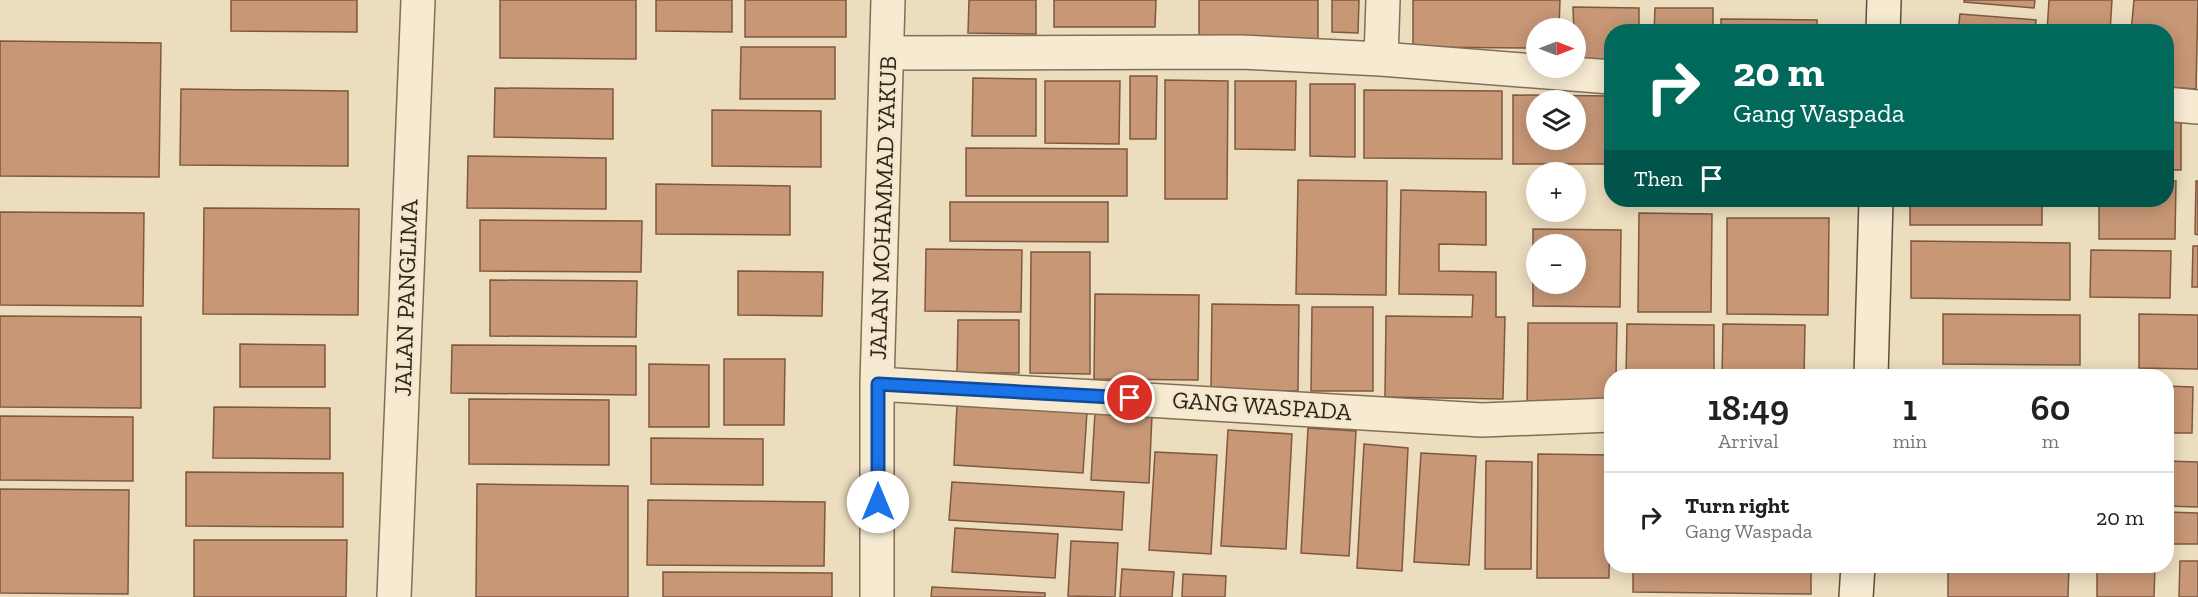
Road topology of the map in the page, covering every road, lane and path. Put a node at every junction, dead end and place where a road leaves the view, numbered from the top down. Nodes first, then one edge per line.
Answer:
1 (418, 0) edge
2 (888, 0) edge
3 (1383, 0) edge
4 (1884, 0) edge
5 (1883, 24) edge
6 (887, 53) junction
7 (1381, 59) junction
8 (1604, 76) edge
9 (2174, 105) edge
10 (2198, 107) edge
11 (1876, 207) edge
12 (1871, 369) edge
13 (878, 384) junction
14 (1604, 415) edge
15 (1858, 573) edge
16 (394, 597) edge
17 (878, 597) edge
18 (1856, 597) edge

1 - 16 street, JALAN PANGLIMA
2 - 6 street, JALAN MOHAMMAD YAKUB
3 - 7 street
4 - 5 street
6 - 7 street
6 - 13 street, JALAN MOHAMMAD YAKUB
7 - 8 street
9 - 10 street
11 - 12 street
13 - 14 street, GANG WASPADA
13 - 17 street, JALAN MOHAMMAD YAKUB
15 - 18 street

